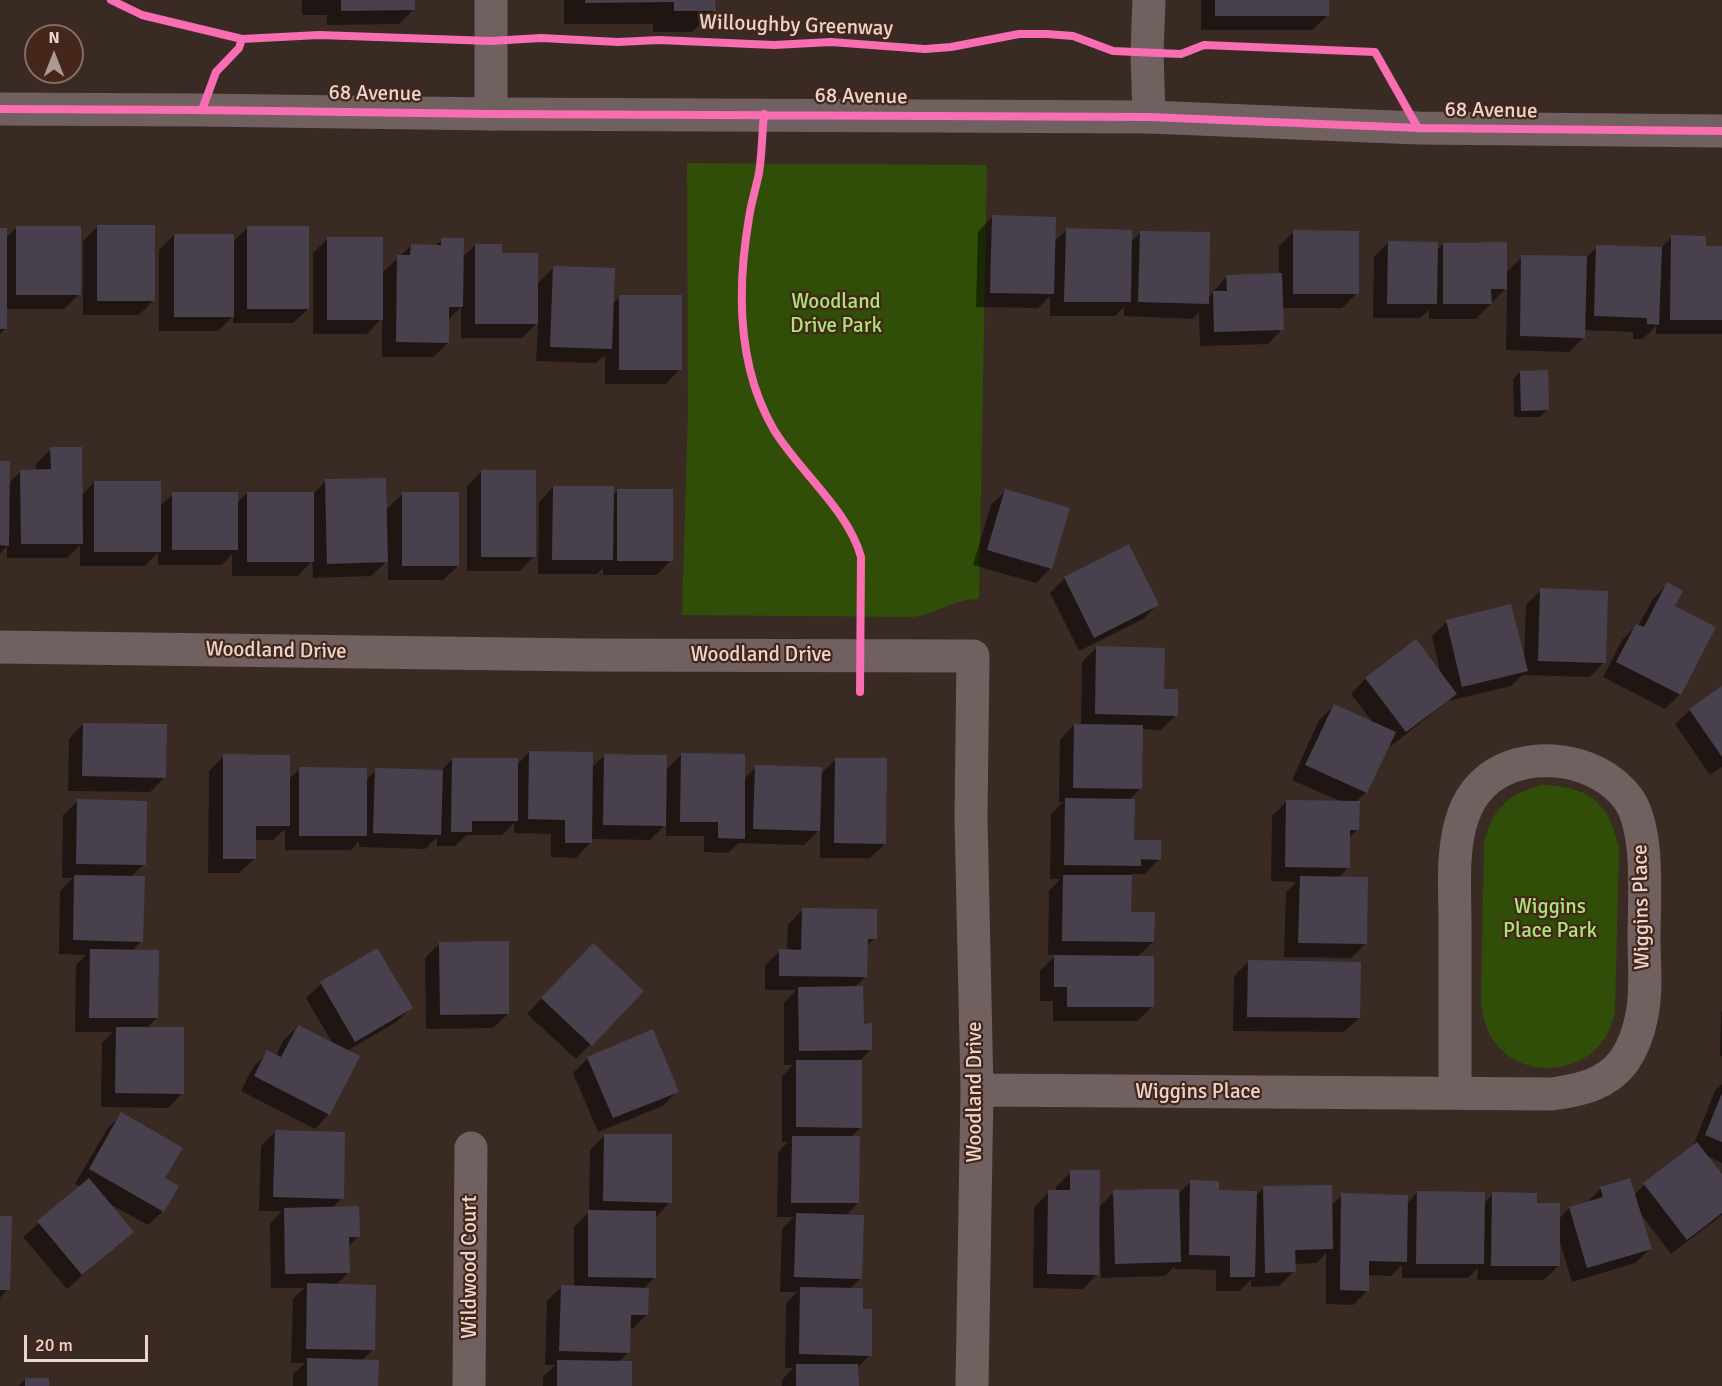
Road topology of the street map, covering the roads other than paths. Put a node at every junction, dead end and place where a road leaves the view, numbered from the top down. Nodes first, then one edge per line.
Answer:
1 (491, 0) edge
2 (1149, 0) edge
3 (0, 109) edge
4 (491, 114) junction
5 (1149, 117) junction
6 (1722, 131) edge
7 (0, 647) edge
8 (977, 1090) junction
9 (1455, 1093) junction
10 (471, 1148) dead end
11 (469, 1386) edge
12 (972, 1386) edge

1 - 4 street
2 - 5 street
3 - 4 street, 68 Avenue
4 - 5 street, 68 Avenue
5 - 6 street, 68 Avenue
7 - 8 street, Woodland Drive
8 - 9 street, Wiggins Place
8 - 12 street, Woodland Drive
9 - 9 street, Wiggins Place
10 - 11 street, Wildwood Court

